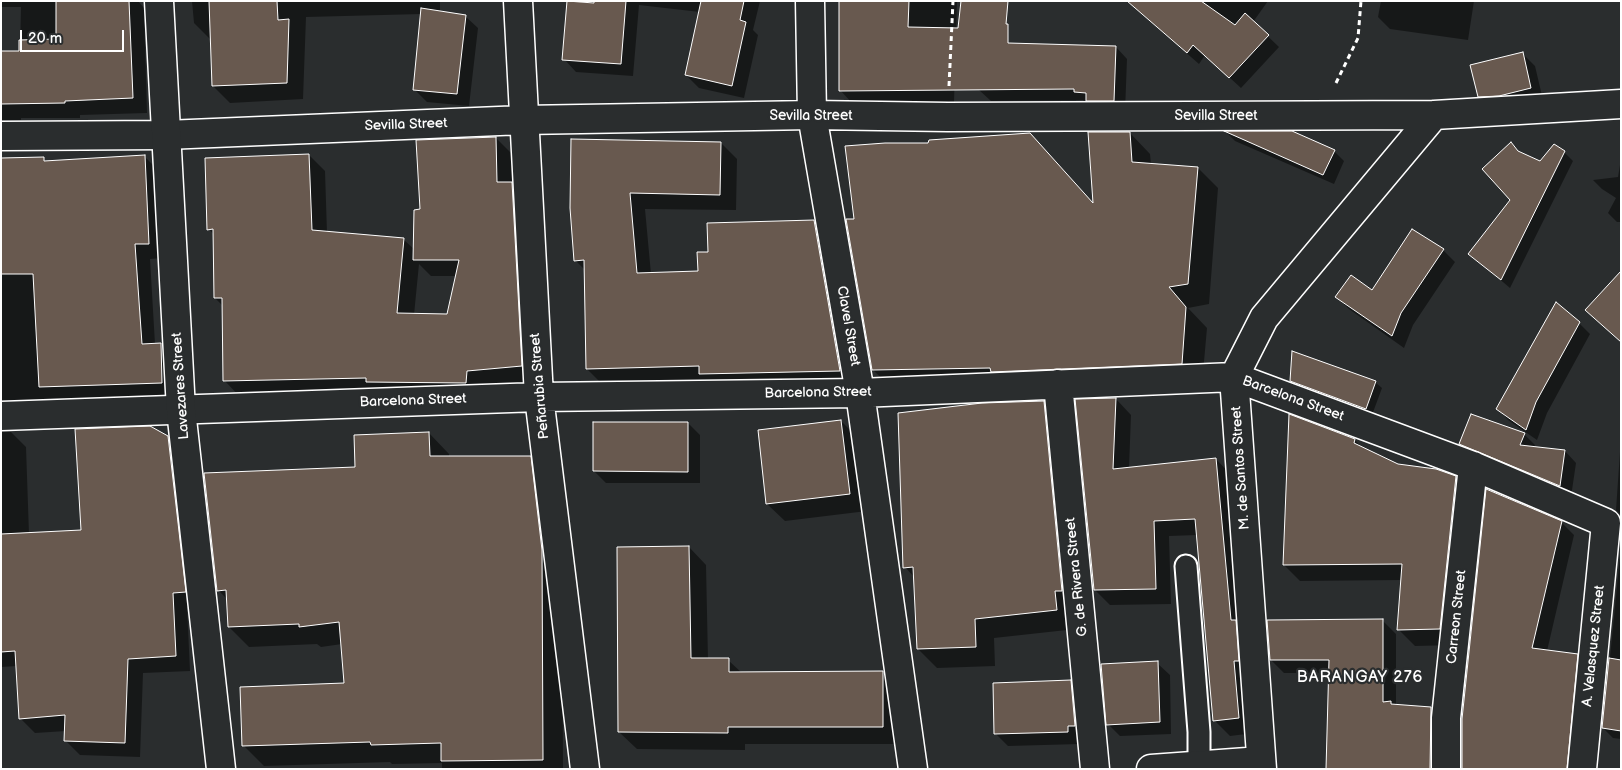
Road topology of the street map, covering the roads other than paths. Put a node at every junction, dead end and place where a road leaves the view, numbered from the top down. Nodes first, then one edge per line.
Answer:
1 (159, 1) edge
2 (518, 1) edge
3 (810, 1) edge
4 (1621, 104) edge
5 (812, 115) junction
6 (1434, 115) junction
7 (523, 120) junction
8 (166, 135) junction
9 (1, 136) edge
10 (1234, 377) junction
11 (1058, 384) junction
12 (860, 393) junction
13 (539, 397) junction
14 (181, 410) junction
15 (1, 416) edge
16 (1473, 466) junction
17 (1606, 523) joint
18 (1186, 566) dead end
19 (1199, 765) junction
20 (1262, 765) edge
21 (221, 769) edge
22 (584, 769) edge
23 (913, 769) edge
24 (1096, 769) edge
25 (1151, 769) edge
26 (1446, 769) edge
27 (1582, 769) edge

1 - 8 street, Lavezares Street
2 - 7 street, Peñarubia Street
3 - 5 street, Clavel Street
4 - 6 street, Sevilla Street
5 - 6 street, Sevilla Street
5 - 7 street, Sevilla Street
5 - 12 street, Clavel Street
6 - 10 street
7 - 8 street, Sevilla Street
7 - 13 street, Peñarubia Street
8 - 9 street, Sevilla Street
8 - 14 street, Lavezares Street
10 - 11 street, Barcelona Street
10 - 16 street, Barcelona Street
10 - 20 street, M. de Santos Street
11 - 12 street, Barcelona Street
11 - 24 street, G. de Rivera Street
12 - 13 street, Barcelona Street
12 - 23 street, Clavel Street
13 - 14 street, Barcelona Street
13 - 22 street, Peñarubia Street
14 - 15 street, Barcelona Street
14 - 21 street, Lavezares Street
16 - 17 street, Barcelona Street
16 - 26 street, Carreon Street
17 - 27 street, A. Velasquez Street
18 - 19 lane
19 - 20 street
19 - 25 street

